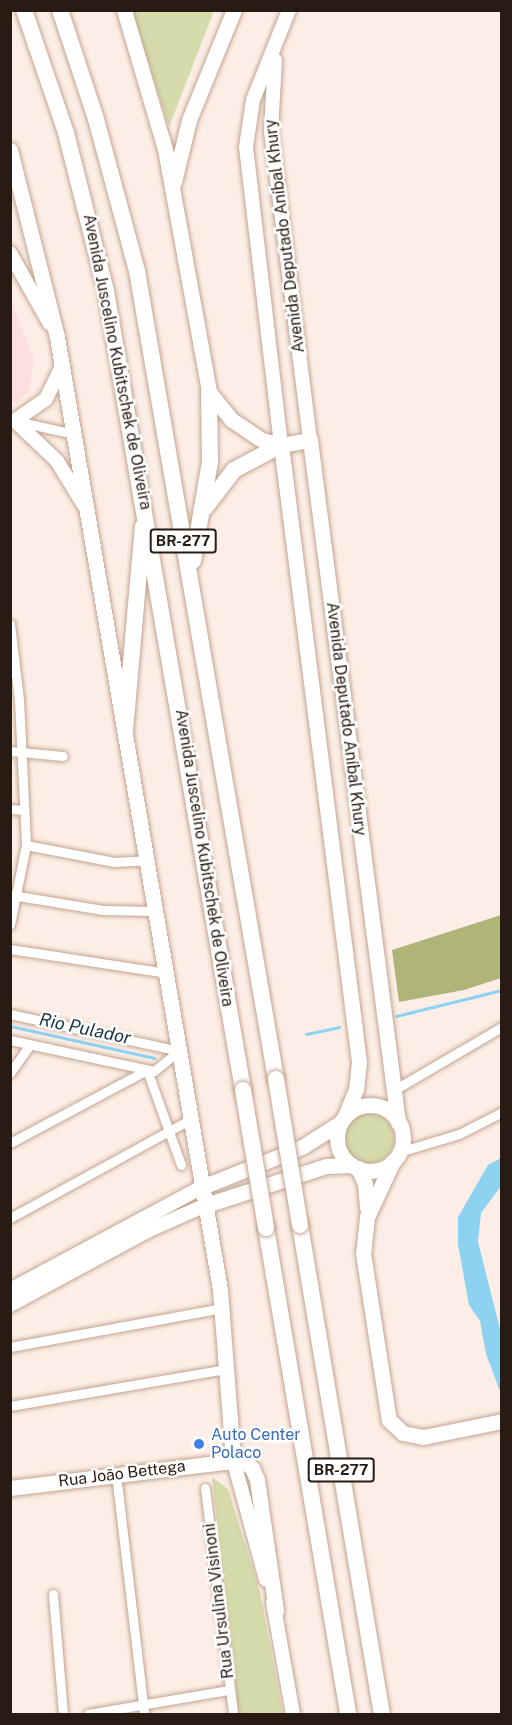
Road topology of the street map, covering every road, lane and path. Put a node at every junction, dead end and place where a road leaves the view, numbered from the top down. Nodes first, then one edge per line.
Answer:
1 (24, 10) edge
2 (60, 10) edge
3 (124, 10) edge
4 (234, 10) edge
5 (289, 10) edge
6 (278, 40) junction
7 (10, 150) edge
8 (172, 191) junction
9 (10, 253) edge
10 (57, 337) junction
11 (62, 366) junction
12 (209, 392) junction
13 (13, 420) edge
14 (74, 434) junction
15 (310, 440) junction
16 (280, 445) junction
17 (145, 502) junction
18 (87, 511) junction
19 (195, 534) junction
20 (191, 586) junction
21 (10, 624) edge
22 (125, 731) junction
23 (10, 751) edge
24 (22, 752) junction
25 (63, 756) dead end
26 (10, 809) edge
27 (24, 810) junction
28 (26, 845) junction
29 (147, 860) junction
30 (13, 895) edge
31 (155, 911) junction
32 (10, 924) edge
33 (10, 949) edge
34 (166, 973) junction
35 (10, 1014) edge
36 (501, 1027) edge
37 (10, 1040) edge
38 (30, 1044) junction
39 (179, 1051) junction
40 (147, 1070) junction
41 (10, 1073) edge
42 (394, 1090) junction
43 (501, 1112) edge
44 (191, 1119) junction
45 (342, 1119) junction
46 (398, 1122) junction
47 (169, 1131) junction
48 (10, 1143) edge
49 (396, 1156) junction
50 (181, 1165) dead end
51 (355, 1167) junction
52 (202, 1187) junction
53 (206, 1206) junction
54 (367, 1217) junction
55 (10, 1218) edge
56 (10, 1290) edge
57 (10, 1305) edge
58 (222, 1308) junction
59 (10, 1347) edge
60 (227, 1369) junction
61 (10, 1406) edge
62 (501, 1421) edge
63 (233, 1460) junction
64 (116, 1474) junction
65 (10, 1488) edge
66 (205, 1488) dead end
67 (53, 1594) dead end
68 (276, 1611) joint
69 (229, 1690) junction
70 (143, 1710) edge
71 (63, 1714) edge
72 (88, 1714) edge
73 (233, 1714) edge
74 (293, 1714) edge
75 (348, 1714) edge
76 (382, 1714) edge

1 - 17 highway, Avenida Juscelino Kubitschek de Oliveira / BR-277
2 - 20 highway, Avenida Juscelino Kubitschek de Oliveira / BR-277
3 - 8 main road
4 - 8 main road
5 - 6 main road
6 - 15 main road, Avenida Deputado Aníbal Khury
6 - 16 main road, Avenida Deputado Aníbal Khury
7 - 10 main road
8 - 12 main road
9 - 10 main road
10 - 11 main road
11 - 13 main road
11 - 14 main road
12 - 16 main road
12 - 19 highway
13 - 14 street
13 - 18 main road
14 - 18 main road
15 - 16 main road
15 - 42 main road, Avenida Deputado Aníbal Khury
16 - 19 highway
16 - 45 main road, Avenida Deputado Aníbal Khury
17 - 22 highway
17 - 75 highway, Avenida Juscelino Kubitschek de Oliveira / BR-277, bridge
18 - 22 main road
19 - 20 highway
20 - 76 highway, Avenida Juscelino Kubitschek de Oliveira / BR-277, bridge
21 - 24 street
22 - 29 main road
23 - 24 street
24 - 25 street
24 - 27 street
26 - 27 street
27 - 28 street
28 - 29 street
28 - 30 street
29 - 31 main road
30 - 31 street
30 - 32 street
31 - 34 main road
33 - 34 street
34 - 39 main road
35 - 39 street
36 - 42 street
37 - 38 street
38 - 40 street
38 - 41 street
39 - 40 street
39 - 44 main road
40 - 47 street
40 - 48 street
42 - 46 main road, Avenida Deputado Aníbal Khury
43 - 49 street
44 - 47 street
44 - 52 main road
45 - 46 main road
45 - 51 main road
45 - 52 main road
46 - 49 main road
47 - 50 street
47 - 55 street
49 - 51 main road
49 - 54 main road
51 - 53 main road
51 - 54 main road
52 - 53 main road
52 - 56 main road
53 - 57 main road
53 - 58 main road
54 - 62 main road
58 - 59 street
58 - 60 main road
60 - 61 street
60 - 63 main road
63 - 64 main road, Rua João Bettega
63 - 68 main road
64 - 65 main road, Rua João Bettega
64 - 70 street
66 - 69 street, Rua Ursulina Visinoni
67 - 71 street
68 - 74 main road
69 - 70 street
69 - 73 street, Rua Ursulina Visinoni
70 - 72 street

